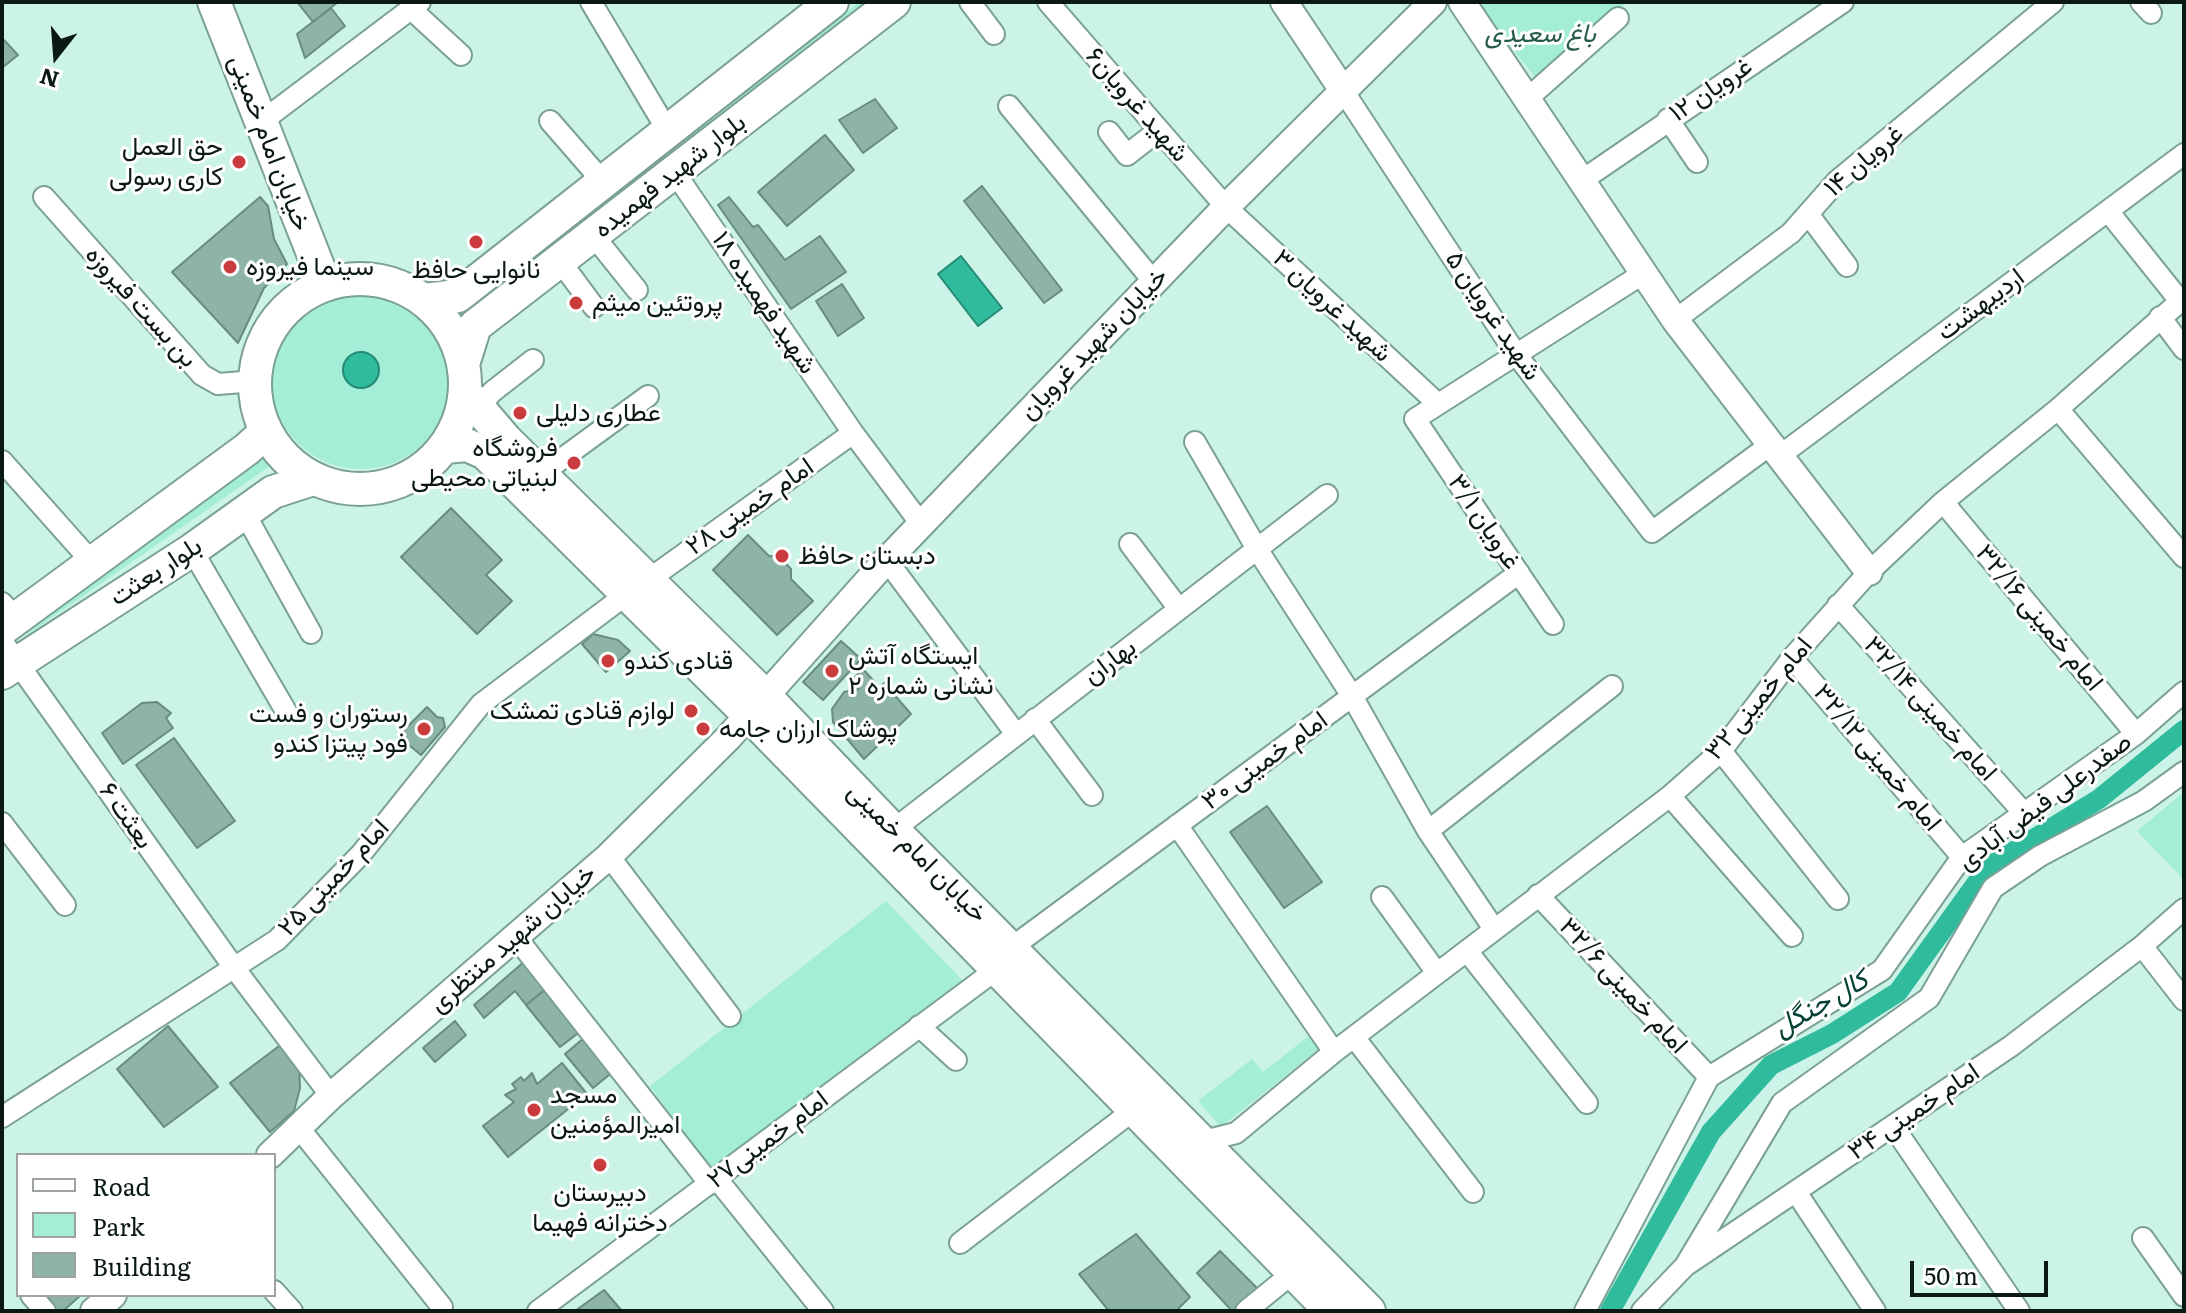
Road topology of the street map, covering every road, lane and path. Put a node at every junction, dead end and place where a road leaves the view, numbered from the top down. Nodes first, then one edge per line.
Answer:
1 (214, 2) edge
2 (591, 2) edge
3 (832, 2) edge
4 (894, 2) edge
5 (970, 2) edge
6 (1048, 2) edge
7 (1433, 2) edge
8 (1462, 2) edge
9 (1843, 2) edge
10 (2053, 2) edge
11 (1286, 5) edge
12 (416, 6) edge
13 (1618, 18) dead end
14 (994, 34) dead end
15 (461, 55) dead end
16 (1344, 92) junction
17 (1527, 99) junction
18 (1009, 106) dead end
19 (1668, 119) junction
20 (550, 121) dead end
21 (261, 122) junction
22 (1159, 130) junction
23 (1109, 132) dead end
24 (669, 133) junction
25 (2184, 154) edge
26 (1697, 162) dead end
27 (675, 173) junction
28 (1581, 181) junction
29 (604, 183) junction
30 (44, 197) dead end
31 (1226, 207) junction
32 (2108, 211) junction
33 (1808, 214) junction
34 (593, 235) junction
35 (560, 261) junction
36 (1847, 266) dead end
37 (1644, 273) junction
38 (1154, 282) junction
39 (325, 284) junction
40 (637, 290) dead end
41 (2182, 299) edge
42 (424, 300) junction
43 (594, 307) dead end
44 (2160, 317) junction
45 (1675, 320) junction
46 (2184, 349) edge
47 (1516, 354) junction
48 (533, 360) dead end
49 (464, 361) junction
50 (255, 381) junction
51 (648, 396) dead end
52 (473, 400) junction
53 (1438, 404) junction
54 (2058, 409) junction
55 (266, 432) junction
56 (853, 433) junction
57 (1195, 442) dead end
58 (446, 447) junction
59 (1774, 451) junction
60 (2, 461) edge
61 (541, 474) junction
62 (313, 479) junction
63 (1327, 495) dead end
64 (1943, 502) junction
65 (244, 512) junction
66 (921, 524) junction
67 (1652, 532) joint
68 (1130, 544) dead end
69 (1257, 549) junction
70 (192, 550) junction
71 (2184, 557) edge
72 (91, 561) junction
73 (1869, 572) junction
74 (1519, 573) junction
75 (897, 574) dead end
76 (637, 587) junction
77 (1838, 605) junction
78 (1179, 609) junction
79 (1553, 624) dead end
80 (311, 633) dead end
81 (7, 638) edge
82 (1792, 658) junction
83 (1612, 686) dead end
84 (2184, 692) edge
85 (1352, 696) junction
86 (757, 705) junction
87 (287, 713) dead end
88 (1035, 719) junction
89 (1016, 734) junction
90 (2136, 734) junction
91 (1721, 751) junction
92 (2184, 772) edge
93 (1092, 795) dead end
94 (1670, 796) junction
95 (2023, 812) junction
96 (2, 823) edge
97 (1177, 825) junction
98 (893, 830) junction
99 (1428, 831) junction
100 (609, 856) junction
101 (1962, 857) junction
102 (1538, 895) junction
103 (1382, 897) dead end
104 (1838, 899) dead end
105 (65, 905) dead end
106 (2184, 909) edge
107 (1494, 929) junction
108 (515, 936) junction
109 (1792, 936) dead end
110 (2142, 946) junction
111 (1467, 951) junction
112 (1004, 958) junction
113 (235, 969) junction
114 (1437, 973) junction
115 (2184, 1000) edge
116 (730, 1016) dead end
117 (919, 1026) junction
118 (1354, 1037) junction
119 (1334, 1052) junction
120 (956, 1060) dead end
121 (1709, 1077) junction
122 (331, 1096) junction
123 (1587, 1103) dead end
124 (1135, 1109) junction
125 (2, 1117) edge
126 (1893, 1126) junction
127 (299, 1128) junction
128 (1236, 1133) junction
129 (1200, 1142) junction
130 (272, 1153) edge
131 (1225, 1167) junction
132 (714, 1182) junction
133 (1473, 1192) dead end
134 (1796, 1192) junction
135 (2143, 1238) dead end
136 (960, 1243) dead end
137 (1685, 1266) junction
138 (1294, 1272) junction
139 (276, 1293) edge
140 (2184, 1296) edge
141 (111, 1297) edge
142 (442, 1307) dead end
143 (1651, 1307) edge
144 (94, 1311) edge
145 (292, 1311) edge
146 (538, 1311) edge
147 (823, 1311) edge
148 (1246, 1311) edge
149 (1331, 1311) edge
150 (1369, 1311) edge
151 (1585, 1311) edge
152 (1875, 1311) edge
153 (2019, 1311) edge

1 - 21 main road, خیابان امام خمینی
2 - 24 street
3 - 24 main road, بلوار شهید فهمیده
4 - 27 main road, بلوار شهید فهمیده
5 - 14 street
6 - 22 street, شهید غرویان۶
7 - 16 street, خیابان شهید غرویان
8 - 17 street
9 - 19 street, غرویان ۱۲
10 - 33 street, غرویان ۱۴
11 - 16 street
12 - 15 street
12 - 21 street
13 - 17 street
16 - 31 street, خیابان شهید غرویان
16 - 47 street, شهید غرویان ۵
17 - 28 street
18 - 38 street
19 - 26 street
19 - 28 street, غرویان ۱۲
20 - 29 street
21 - 39 main road, خیابان امام خمینی
22 - 23 street
22 - 31 street, شهید غرویان۶
24 - 29 main road, بلوار شهید فهمیده
25 - 32 street, اردیبهشت
27 - 34 main road, بلوار شهید فهمیده
27 - 56 street, شهید فهمیده ۱۸
28 - 37 street
29 - 42 main road, بلوار شهید فهمیده
30 - 50 street, بن بست فیروزه
31 - 38 street, خیابان شهید غرویان
31 - 53 street, شهید غرویان ۳
32 - 41 street
32 - 59 street, اردیبهشت
33 - 36 street
33 - 45 street, غرویان ۱۴
34 - 35 main road, بلوار شهید فهمیده
34 - 40 street
35 - 43 street
35 - 49 main road, بلوار شهید فهمیده
37 - 45 street
37 - 47 street
38 - 66 street, خیابان شهید غرویان
39 - 42 main road
39 - 50 main road
41 - 44 street, امام خمینی ۳۲
42 - 49 main road
44 - 46 street
44 - 54 street, امام خمینی ۳۲
45 - 59 street
47 - 53 street
47 - 67 street, شهید غرویان ۵
48 - 52 street
49 - 52 main road
50 - 55 main road
51 - 61 street
52 - 58 main road
52 - 61 main road, خیابان امام خمینی
53 - 74 street, غرویان ۳/۱
54 - 64 street, امام خمینی ۳۲
54 - 71 street
55 - 62 main road
55 - 72 main road, بلوار بعثت
56 - 66 street, شهید فهمیده ۱۸
56 - 76 street, امام خمینی ۲۸
57 - 69 street
58 - 62 main road
58 - 76 main road, خیابان امام خمینی
59 - 67 street, اردیبهشت
59 - 73 street
60 - 72 street
61 - 76 main road, خیابان امام خمینی
62 - 65 main road, بلوار بعثت
63 - 69 street, بهاران
64 - 73 street, امام خمینی ۳۲
64 - 90 street, امام خمینی ۳۲/۱۶
65 - 70 main road, بلوار بعثت
65 - 80 street
66 - 86 street, خیابان شهید غرویان
68 - 78 street
69 - 78 street, بهاران
69 - 85 street
70 - 81 main road, بلوار بعثت
70 - 87 street
72 - 81 main road, بلوار بعثت
73 - 77 street, امام خمینی ۳۲
74 - 79 street, غرویان ۳/۱
74 - 85 street, امام خمینی ۳۰
75 - 89 street
76 - 86 main road, خیابان امام خمینی
76 - 113 street, امام خمینی ۲۵
77 - 82 street, امام خمینی ۳۲
77 - 95 street, امام خمینی ۳۲/۱۴
78 - 88 street, بهاران
81 - 113 street, بعثت ۶
82 - 91 street, امام خمینی ۳۲
82 - 101 street, امام خمینی ۳۲/۱۲
83 - 99 street
84 - 90 street, صفدرعلی فیض آبادی
85 - 97 street, امام خمینی ۳۰
85 - 99 street
86 - 98 main road, خیابان امام خمینی
86 - 100 street, خیابان شهید منتظری
86 - 112 main road, خیابان امام خمینی
88 - 89 street, بهاران
88 - 93 street
89 - 98 street, بهاران
90 - 95 street, صفدرعلی فیض آبادی
91 - 94 street, امام خمینی ۳۲
91 - 104 street
92 - 137 street
94 - 102 street, امام خمینی ۳۲
94 - 109 street
95 - 101 street, صفدرعلی فیض آبادی
96 - 105 street
97 - 112 street, امام خمینی ۳۰
97 - 119 street
98 - 112 main road, خیابان امام خمینی
99 - 107 street
100 - 108 street, خیابان شهید منتظری
100 - 116 street
101 - 121 street, صفدرعلی فیض آبادی
102 - 107 street, امام خمینی ۳۲
102 - 121 street, امام خمینی ۳۲/۶
103 - 114 street
106 - 110 street, امام خمینی ۳۴
107 - 111 street, امام خمینی ۳۲
108 - 122 street, خیابان شهید منتظری
108 - 132 street
110 - 115 street
110 - 126 street, امام خمینی ۳۴
111 - 114 street, امام خمینی ۳۲
111 - 123 street
112 - 117 street, امام خمینی۲۷
112 - 124 main road, خیابان امام خمینی
112 - 129 main road, خیابان امام خمینی
113 - 122 street, بعثت ۶
113 - 125 street, امام خمینی ۲۵
114 - 118 street, امام خمینی ۳۲
117 - 120 street
117 - 132 street, امام خمینی۲۷
118 - 119 street, امام خمینی ۳۲
118 - 133 street
119 - 128 street, امام خمینی ۳۲
121 - 151 street
122 - 127 street, خیابان شهید منتظری
124 - 136 street
124 - 138 main road, خیابان امام خمینی
126 - 134 street, امام خمینی ۳۴
126 - 153 street
127 - 130 street, خیابان شهید منتظری
127 - 142 street
128 - 129 street
128 - 131 street
129 - 131 main road, خیابان امام خمینی
131 - 150 main road, خیابان امام خمینی
132 - 146 street, امام خمینی۲۷
132 - 147 street
134 - 137 street, امام خمینی ۳۴
134 - 152 street
135 - 140 street
137 - 143 street, امام خمینی ۳۴
138 - 148 street
138 - 149 main road, خیابان امام خمینی
139 - 145 street
141 - 144 street

